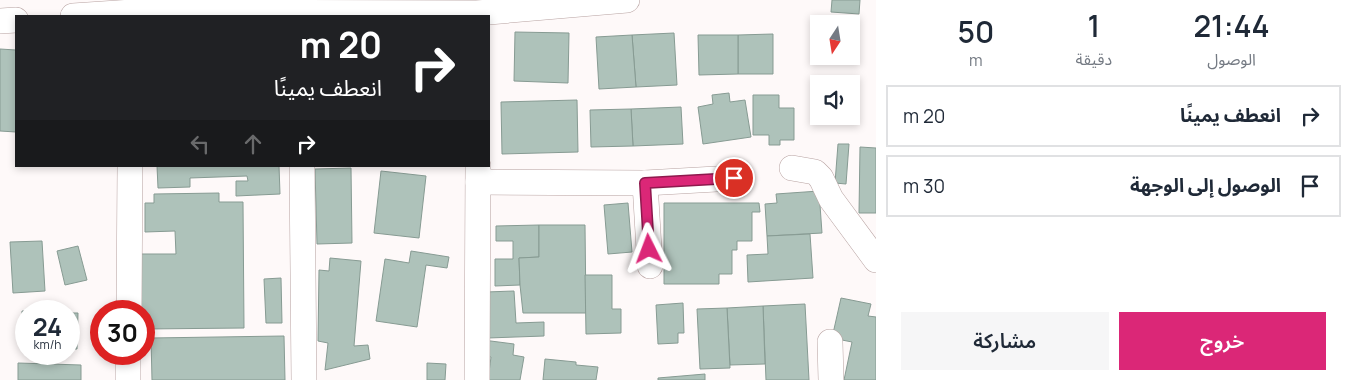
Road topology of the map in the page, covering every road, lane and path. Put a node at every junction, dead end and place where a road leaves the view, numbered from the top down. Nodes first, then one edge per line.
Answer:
1 (627, 0) edge
2 (477, 10) edge
3 (132, 14) edge
4 (102, 15) edge
5 (300, 15) edge
6 (15, 20) edge
7 (0, 21) edge
8 (130, 167) edge
9 (302, 167) edge
10 (792, 168) dead end
11 (478, 174) edge
12 (734, 178) dead end
13 (645, 183) junction
14 (876, 260) edge
15 (650, 266) dead end
16 (129, 300) edge
17 (830, 342) dead end
18 (128, 365) edge
19 (128, 380) edge
20 (304, 380) edge
21 (477, 380) edge
22 (831, 380) edge

1 - 2 street
2 - 5 street
3 - 4 street
3 - 5 street
6 - 7 street
8 - 16 street
9 - 20 street
10 - 14 street
11 - 13 street
11 - 21 street
12 - 13 street
13 - 15 street
17 - 22 street
18 - 19 street

